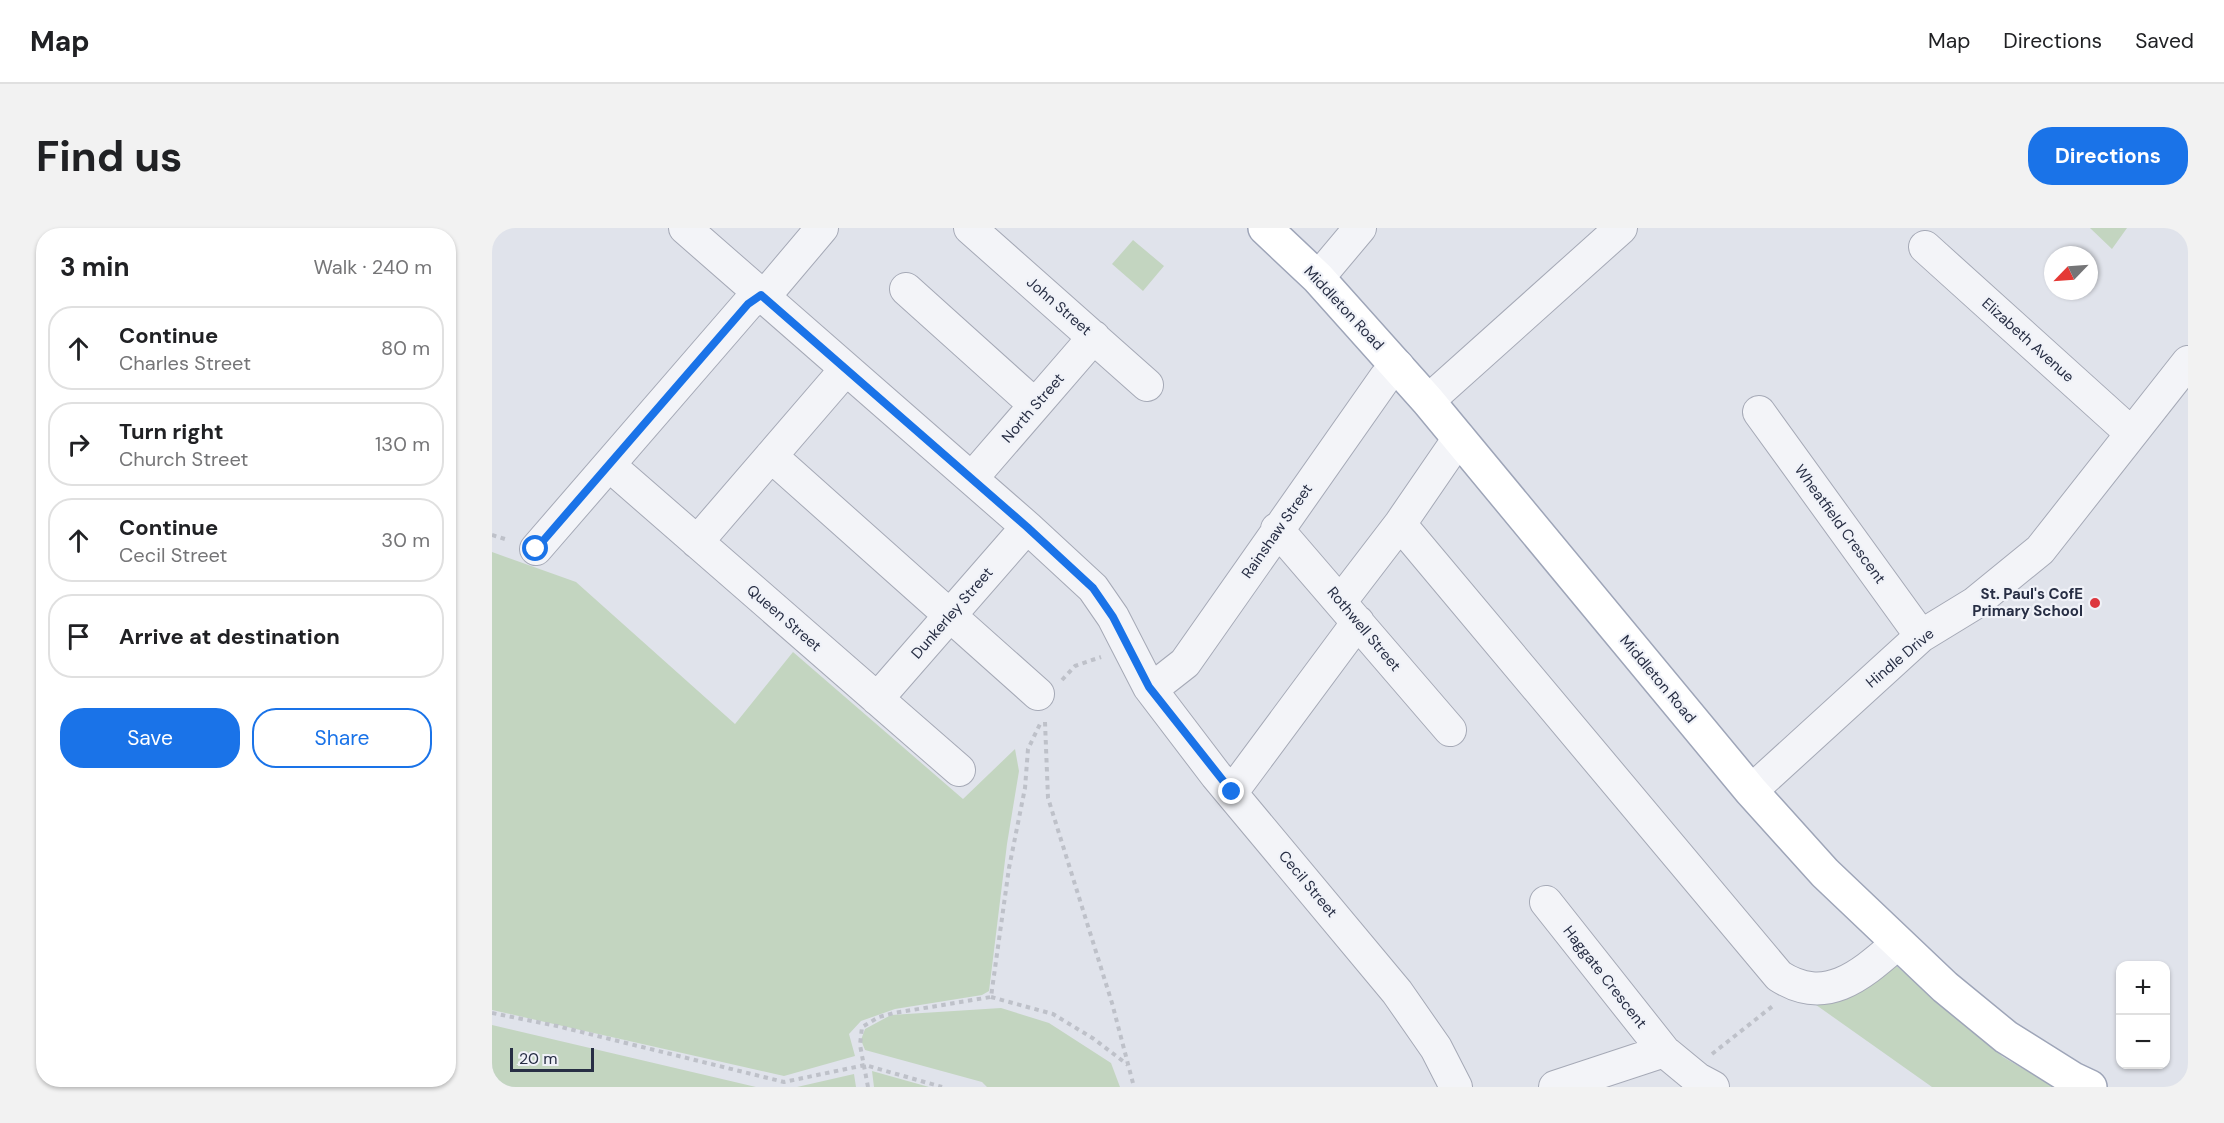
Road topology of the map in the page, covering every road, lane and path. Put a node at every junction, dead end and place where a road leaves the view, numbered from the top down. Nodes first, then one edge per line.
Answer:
1 (685, 228) edge
2 (822, 228) edge
3 (970, 228) edge
4 (1265, 228) edge
5 (1360, 228) edge
6 (1621, 228) edge
7 (1925, 248) dead end
8 (1318, 278) junction
9 (906, 289) dead end
10 (761, 295) junction
11 (1094, 337) junction
12 (2188, 362) edge
13 (1398, 366) junction
14 (846, 369) junction
15 (1147, 385) dead end
16 (1428, 401) junction
17 (1035, 405) junction
18 (1759, 412) dead end
19 (2131, 433) junction
20 (1460, 438) junction
21 (771, 456) junction
22 (609, 465) junction
23 (972, 478) junction
24 (1400, 524) junction
25 (1027, 527) junction
26 (1277, 529) junction
27 (697, 542) junction
28 (536, 549) dead end
29 (1349, 612) junction
30 (951, 616) junction
31 (1921, 636) junction
32 (1128, 647) junction
33 (1149, 687) junction
34 (1048, 689) joint
35 (878, 699) junction
36 (1450, 730) dead end
37 (959, 770) dead end
38 (1750, 790) junction
39 (1232, 792) junction
40 (1546, 902) dead end
41 (1898, 943) junction
42 (1791, 984) junction
43 (990, 997) junction
44 (492, 1013) edge
45 (1664, 1051) junction
46 (865, 1065) junction
47 (1128, 1065) junction
48 (1703, 1081) edge
49 (868, 1087) edge
50 (942, 1087) edge
51 (1134, 1087) edge
52 (1456, 1087) edge
53 (1555, 1087) edge
54 (2090, 1087) edge

1 - 10 street, Cecil Street
2 - 10 street
3 - 11 street, John Street
4 - 8 main road, Middleton Road
5 - 8 street
6 - 16 street
7 - 19 street, Elizabeth Avenue
8 - 13 main road, Middleton Road
9 - 17 street
10 - 14 street, Cecil Street
10 - 22 street
11 - 15 street, John Street
11 - 17 street, North Street
12 - 19 street, Hindle Drive
13 - 16 main road, Middleton Road
13 - 26 street, Rainshaw Street
14 - 21 street
14 - 23 street, Cecil Street
16 - 20 main road, Middleton Road
17 - 23 street, North Street
18 - 31 street, Wheatfield Crescent
19 - 31 street, Hindle Drive
20 - 24 street
20 - 38 main road, Middleton Road
21 - 27 street
21 - 30 street
22 - 27 street, Queen Street
22 - 28 street
23 - 25 street, Cecil Street
24 - 29 street
24 - 42 street
25 - 30 street, Dunkerley Street
25 - 32 street, Cecil Street
26 - 29 street, Rothwell Street
26 - 33 street, Rainshaw Street
27 - 35 street, Queen Street
29 - 36 street, Rothwell Street
29 - 39 street
30 - 34 street
30 - 35 street, Dunkerley Street
31 - 38 street, Hindle Drive
32 - 33 street, Cecil Street
32 - 34 path
33 - 39 street, Cecil Street
35 - 37 street, Queen Street
38 - 41 main road, Middleton Road
39 - 52 street, Cecil Street
40 - 45 street, Haggate Crescent
41 - 42 street
41 - 54 main road, Middleton Road
42 - 48 path
43 - 46 path
43 - 47 path
43 - 47 path
44 - 46 path
45 - 48 street, Haggate Crescent
45 - 53 street
46 - 49 path
46 - 50 path
47 - 51 path

